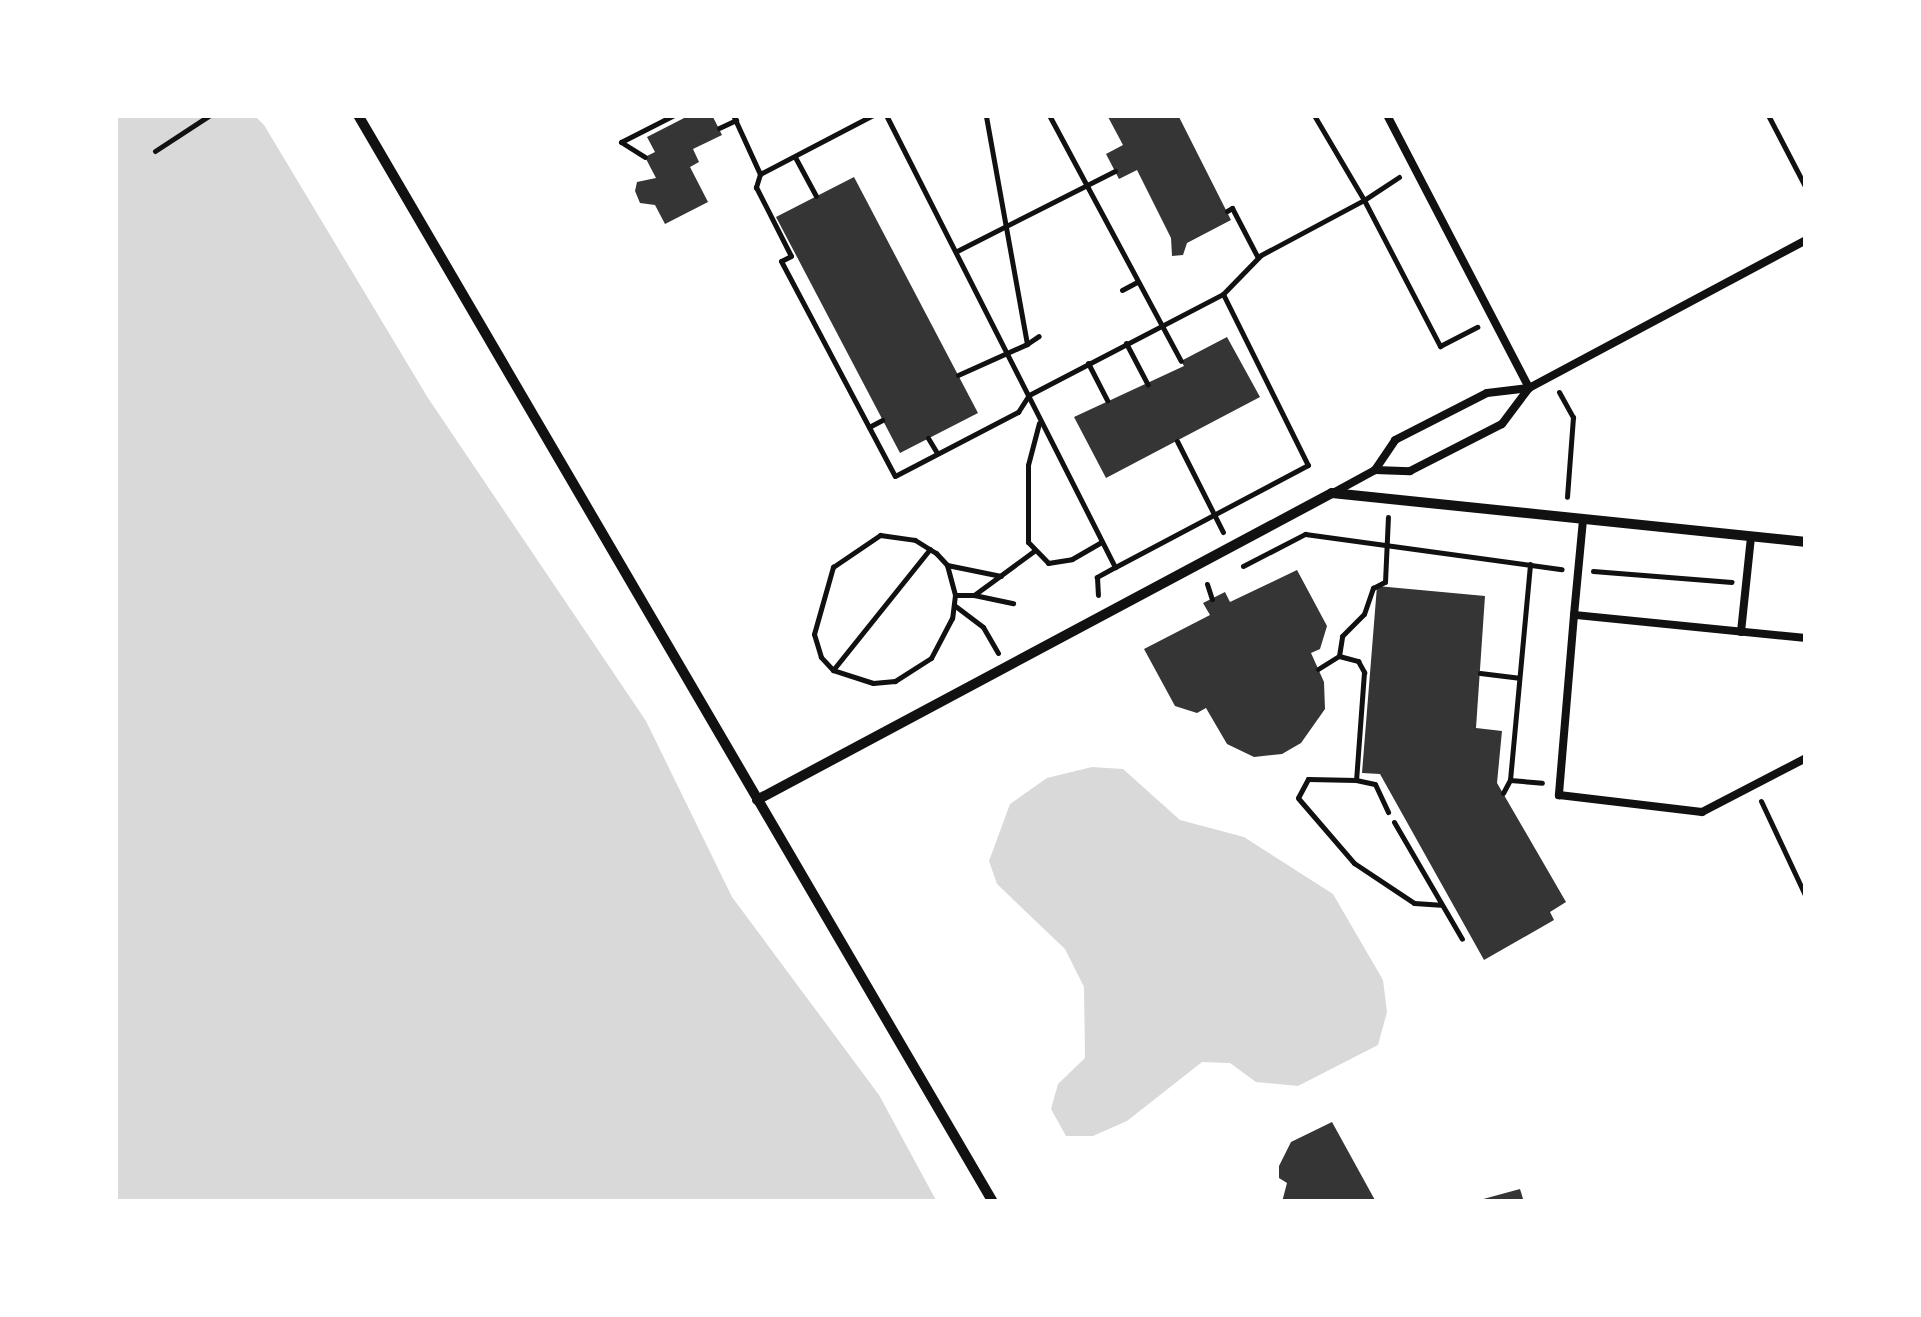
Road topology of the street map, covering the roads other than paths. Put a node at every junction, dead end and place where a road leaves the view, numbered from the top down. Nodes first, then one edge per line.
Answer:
1 (358, 115) edge
2 (1387, 115) edge
3 (1806, 240) edge
4 (1528, 388) junction
5 (1376, 470) junction
6 (1332, 494) junction
7 (1583, 520) junction
8 (1751, 537) junction
9 (1806, 542) edge
10 (1574, 616) junction
11 (1741, 632) junction
12 (1806, 638) edge
13 (1806, 758) edge
14 (757, 800) junction
15 (993, 1202) edge

1 - 14 street
2 - 4 lane
3 - 4 lane
4 - 5 lane
4 - 5 lane
5 - 6 lane
6 - 7 street
6 - 14 street
7 - 8 street
7 - 10 lane
8 - 9 street
8 - 11 lane
10 - 11 lane
10 - 13 lane
11 - 12 lane
14 - 15 street

